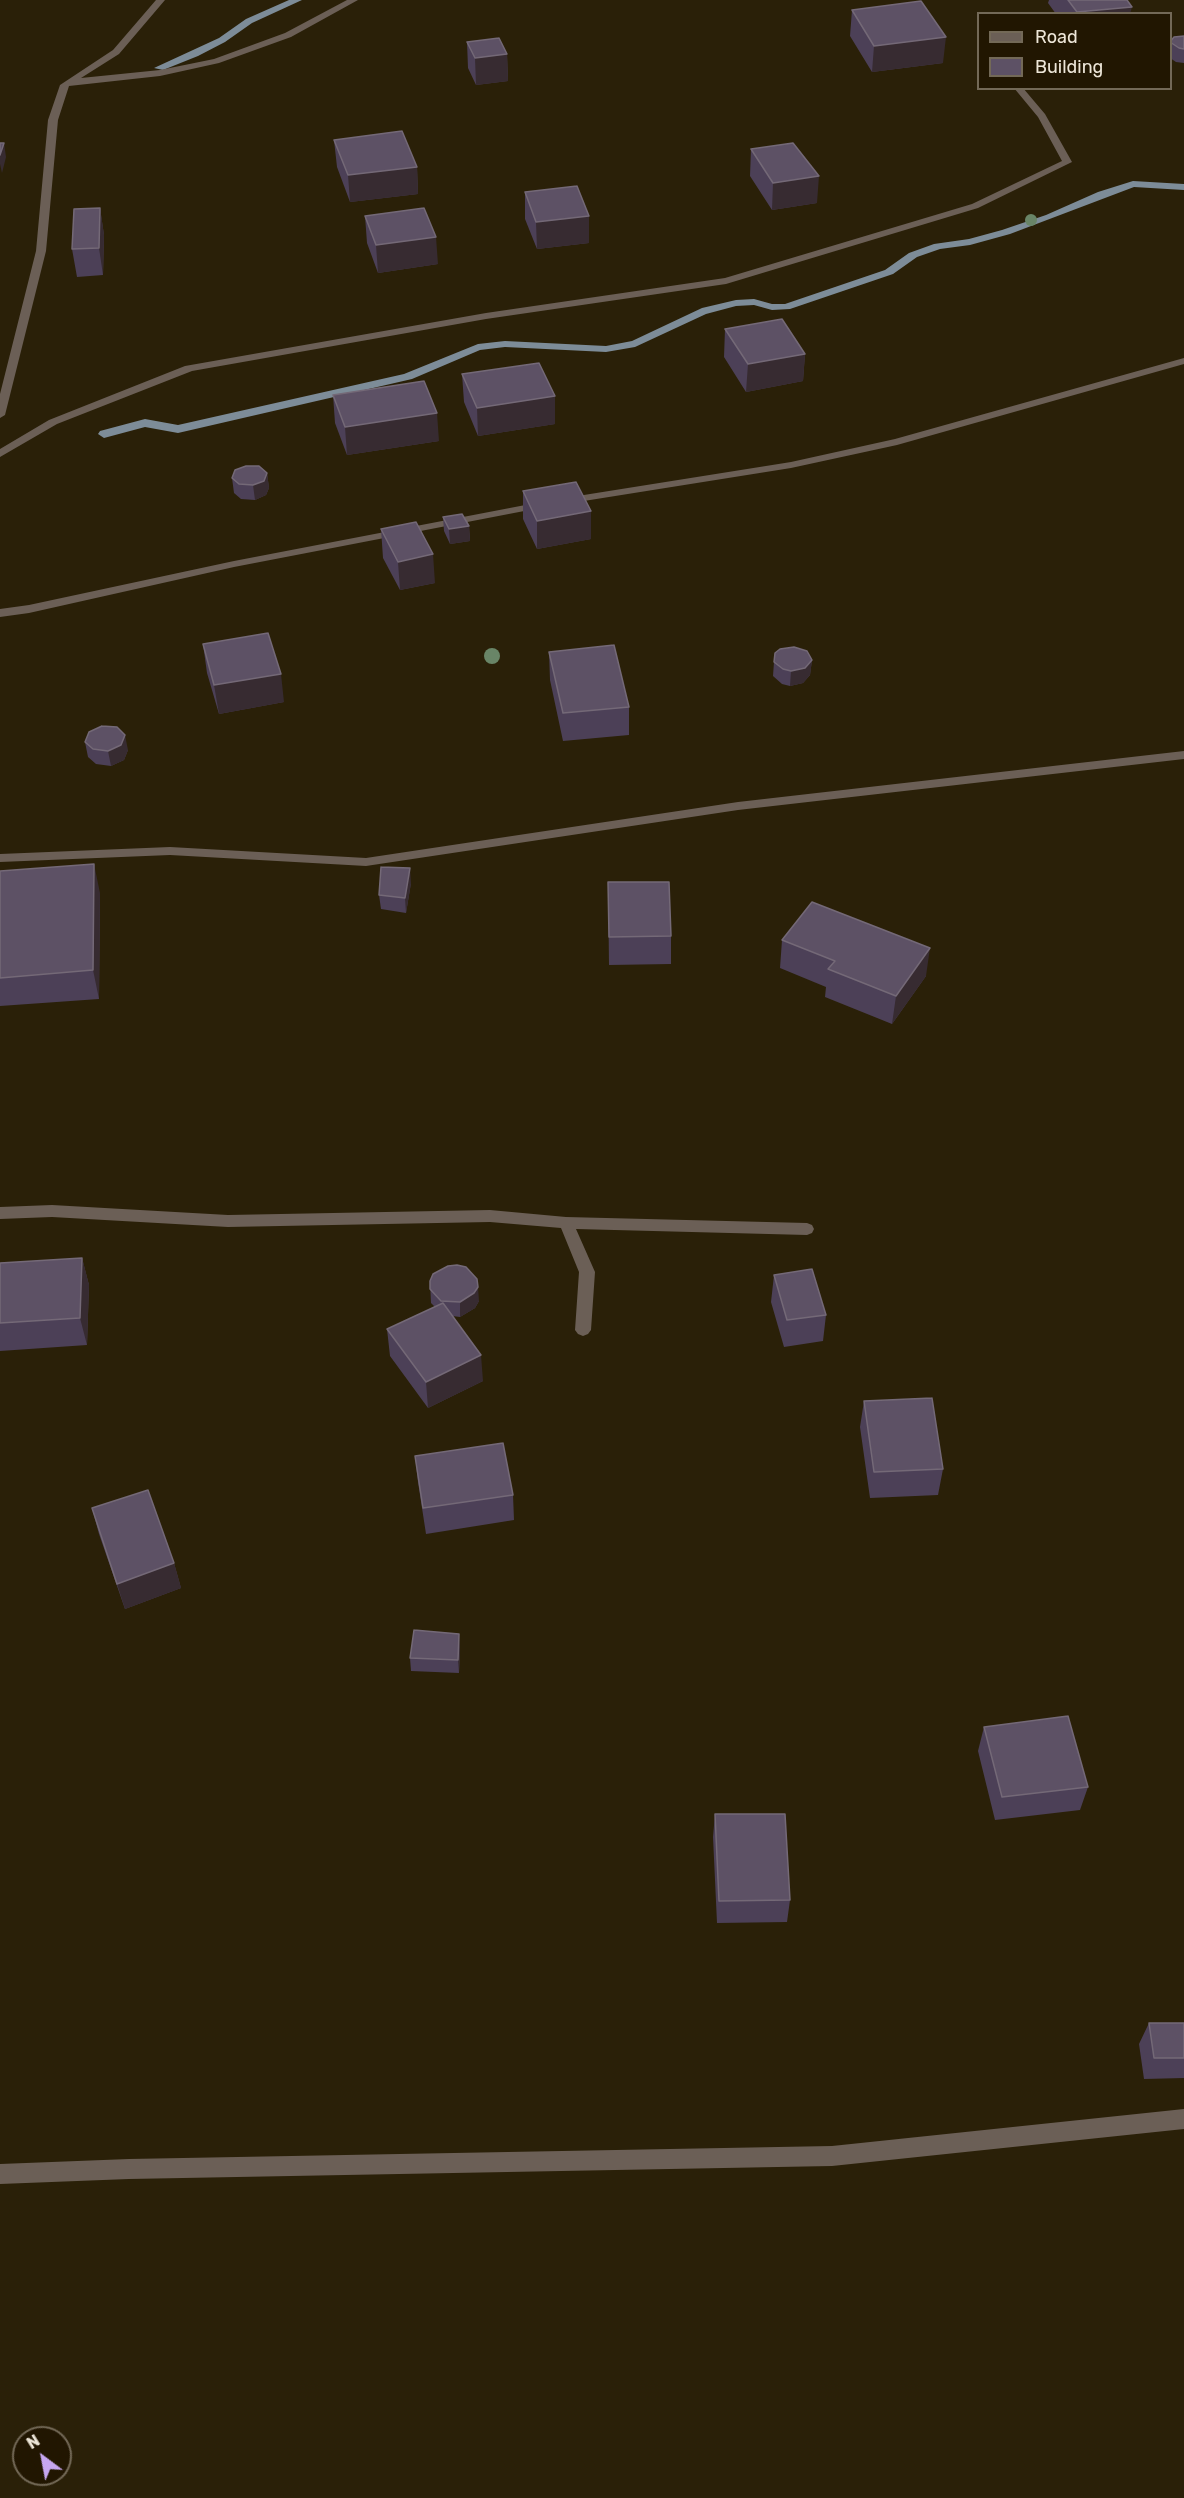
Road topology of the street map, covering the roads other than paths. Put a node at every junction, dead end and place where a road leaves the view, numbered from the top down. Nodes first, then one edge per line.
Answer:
1 (161, 0) edge
2 (354, 0) edge
3 (68, 82) junction
4 (1019, 90) edge
5 (1184, 361) edge
6 (0, 415) edge
7 (0, 454) edge
8 (0, 613) edge
9 (1184, 755) edge
10 (0, 858) edge
11 (0, 1213) edge
12 (566, 1223) junction
13 (807, 1229) dead end
14 (583, 1329) dead end
15 (1184, 2119) edge
16 (0, 2174) edge

1 - 3 street
2 - 3 street
3 - 6 street
4 - 7 street
5 - 8 street
9 - 10 street
11 - 12 street
12 - 13 street
12 - 14 street
15 - 16 street

